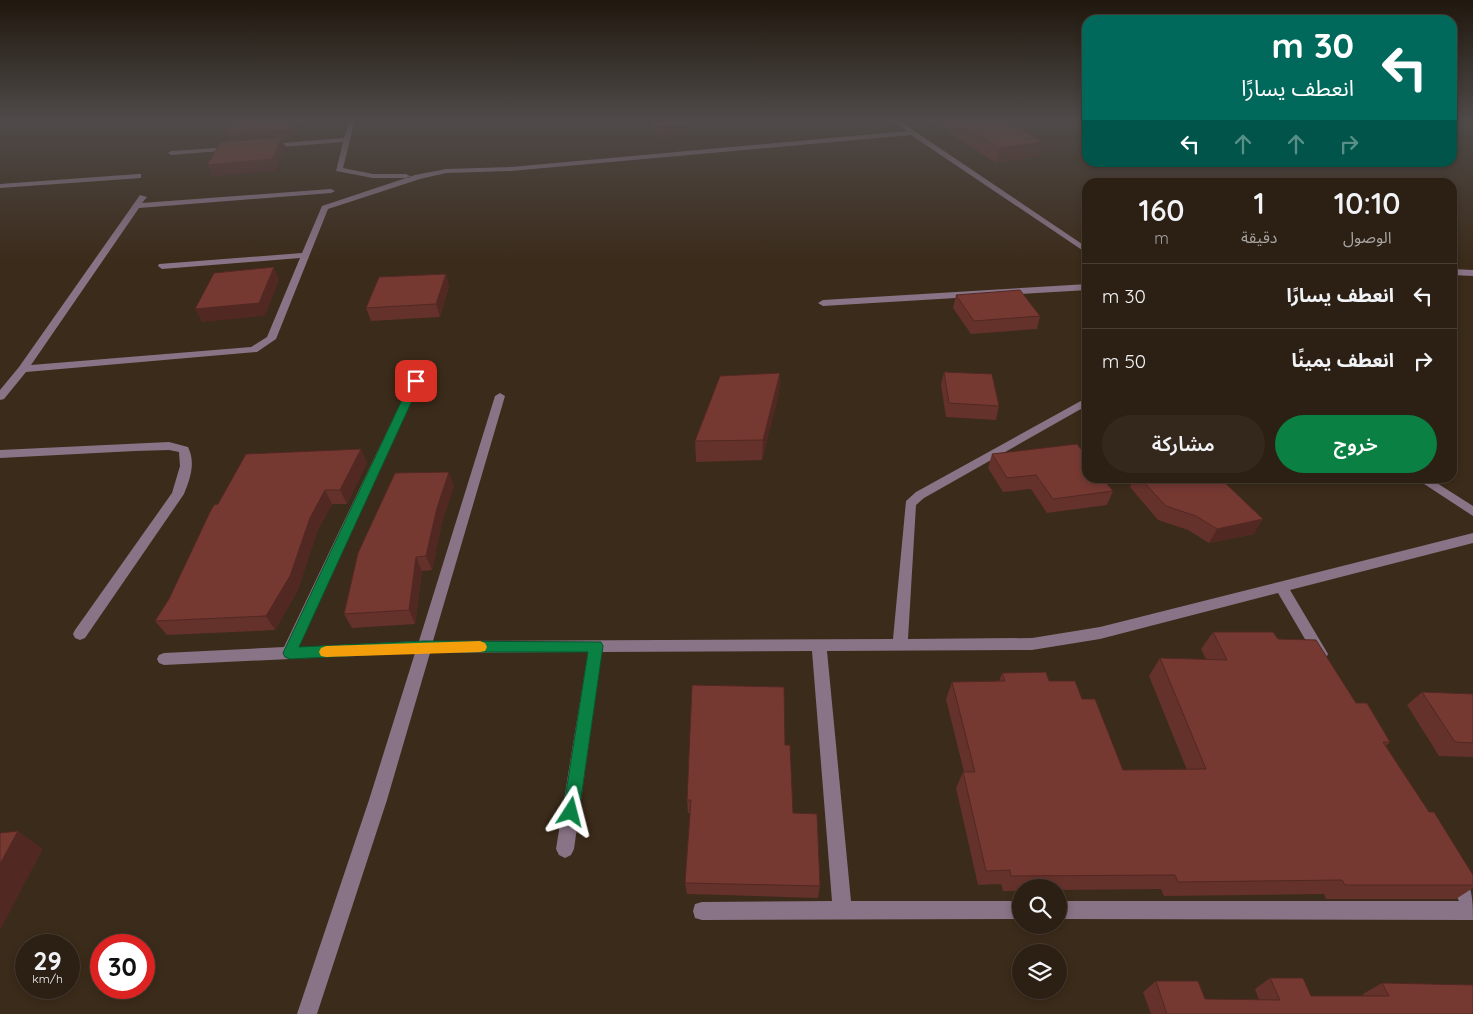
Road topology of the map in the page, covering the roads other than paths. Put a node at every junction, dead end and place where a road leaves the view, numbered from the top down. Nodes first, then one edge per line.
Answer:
1 (338, 167) edge
2 (520, 167) edge
3 (963, 167) edge
4 (138, 176) dead end
5 (418, 177) junction
6 (335, 180) junction
7 (0, 186) edge
8 (143, 197) dead end
9 (136, 206) junction
10 (325, 208) junction
11 (1082, 248) edge
12 (304, 255) junction
13 (162, 266) dead end
14 (1457, 272) edge
15 (1473, 272) edge
16 (1082, 287) edge
17 (823, 303) dead end
18 (23, 369) junction
19 (416, 381) dead end
20 (500, 396) dead end
21 (0, 397) edge
22 (1082, 403) edge
23 (0, 454) edge
24 (1429, 483) edge
25 (1473, 512) edge
26 (1473, 538) edge
27 (1281, 587) junction
28 (80, 634) dead end
29 (900, 644) junction
30 (819, 645) junction
31 (596, 646) junction
32 (424, 647) junction
33 (290, 653) junction
34 (164, 659) dead end
35 (1332, 671) edge
36 (565, 849) dead end
37 (1448, 865) edge
38 (1473, 909) edge
39 (842, 910) junction
40 (1012, 910) edge
41 (1067, 910) edge
42 (702, 912) dead end
43 (307, 1014) edge

1 - 6 street
2 - 5 street
3 - 11 street
4 - 7 street
5 - 6 street
5 - 10 street
6 - 9 street
6 - 10 street
8 - 9 street
9 - 18 street
10 - 12 street
12 - 13 street
12 - 18 street
14 - 15 street
16 - 17 street
18 - 21 street
19 - 33 street
20 - 32 street
22 - 29 street
23 - 28 street
24 - 25 street
26 - 27 street
27 - 29 street
27 - 35 street
29 - 30 street
30 - 31 street
30 - 39 street
31 - 32 street
31 - 36 street
32 - 33 street
32 - 43 street
33 - 34 street
37 - 38 street
38 - 41 street
39 - 40 street
39 - 42 street

